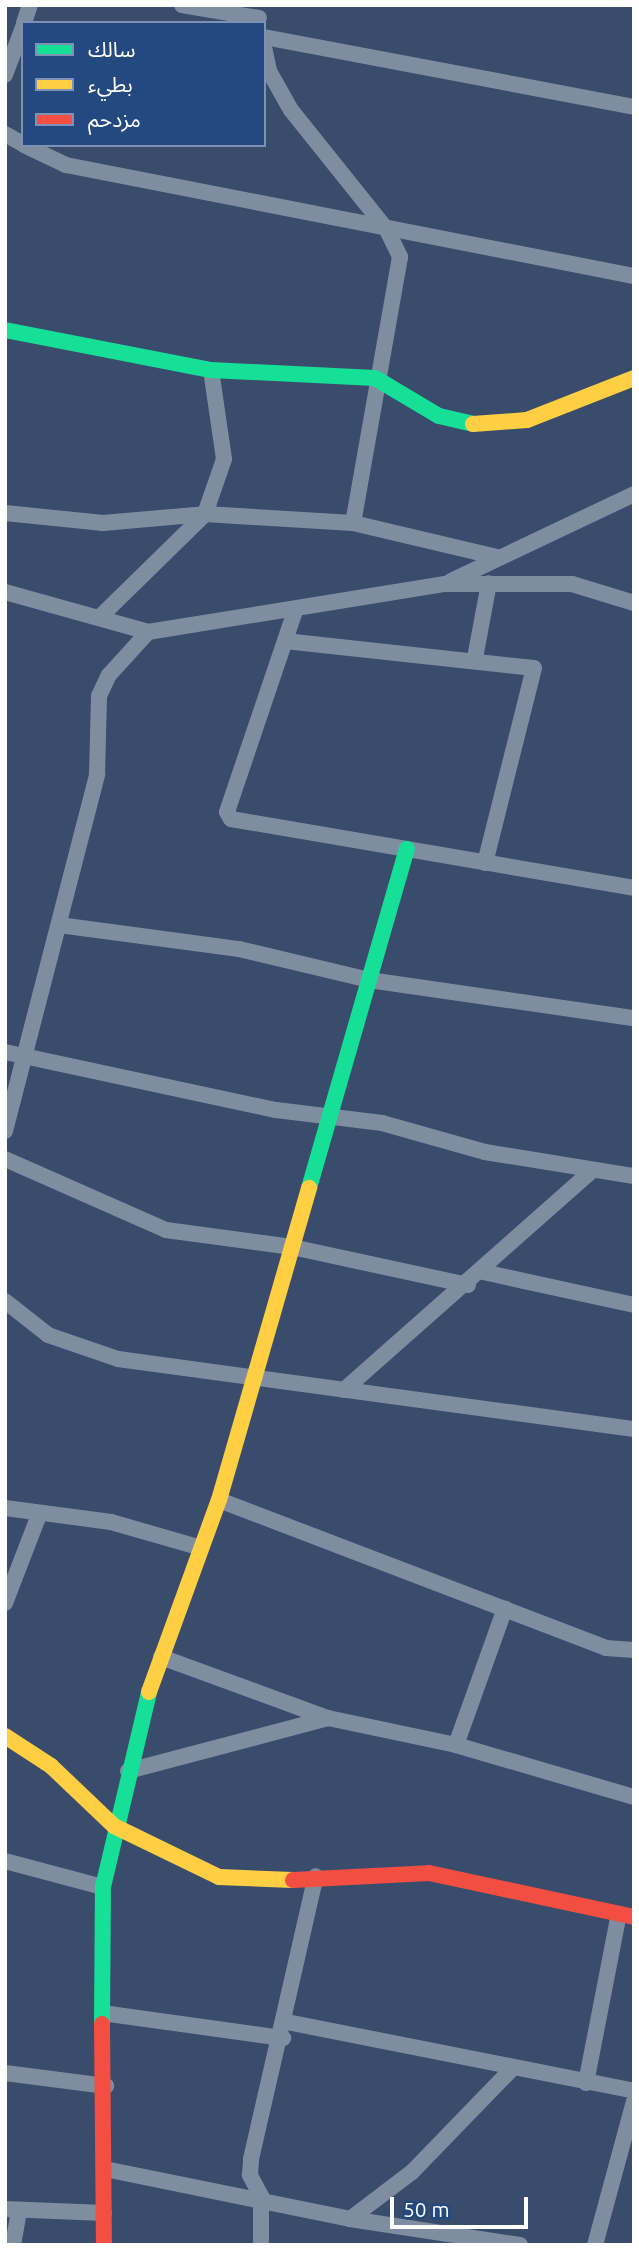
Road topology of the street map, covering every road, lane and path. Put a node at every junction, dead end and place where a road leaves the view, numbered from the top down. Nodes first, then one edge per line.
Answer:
1 (182, 5) edge
2 (259, 15) edge
3 (21, 31) edge
4 (266, 37) edge
5 (266, 57) edge
6 (5, 75) edge
7 (634, 107) edge
8 (5, 134) edge
9 (21, 143) edge
10 (28, 147) edge
11 (387, 230) junction
12 (634, 276) edge
13 (5, 330) edge
14 (211, 369) junction
15 (375, 378) junction
16 (634, 378) edge
17 (634, 494) edge
18 (5, 513) edge
19 (205, 514) junction
20 (353, 523) junction
21 (497, 557) junction
22 (489, 583) junction
23 (445, 584) junction
24 (5, 592) edge
25 (634, 603) edge
26 (295, 611) junction
27 (102, 615) junction
28 (148, 632) junction
29 (285, 641) junction
30 (475, 658) junction
31 (407, 849) junction
32 (485, 863) junction
33 (634, 888) edge
34 (59, 926) junction
35 (369, 980) junction
36 (634, 1017) edge
37 (5, 1052) edge
38 (24, 1060) junction
39 (332, 1116) junction
40 (5, 1131) edge
41 (5, 1159) edge
42 (593, 1170) junction
43 (634, 1176) edge
44 (292, 1247) junction
45 (483, 1272) junction
46 (468, 1285) junction
47 (5, 1301) edge
48 (634, 1305) edge
49 (251, 1380) junction
50 (344, 1390) junction
51 (634, 1429) edge
52 (219, 1500) junction
53 (5, 1508) edge
54 (39, 1515) junction
55 (198, 1547) junction
56 (5, 1603) edge
57 (505, 1608) junction
58 (634, 1650) edge
59 (161, 1657) junction
60 (328, 1718) junction
61 (5, 1736) edge
62 (456, 1745) junction
63 (128, 1771) junction
64 (634, 1797) edge
65 (114, 1826) junction
66 (5, 1861) edge
67 (316, 1875) junction
68 (103, 1887) junction
69 (626, 1915) edge
70 (102, 2013) junction
71 (285, 2030) junction
72 (511, 2070) junction
73 (5, 2073) edge
74 (586, 2083) junction
75 (106, 2086) junction
76 (634, 2091) edge
77 (634, 2101) edge
78 (105, 2169) junction
79 (261, 2196) junction
80 (12, 2210) edge
81 (104, 2213) junction
82 (350, 2219) junction
83 (108, 2244) edge
84 (13, 2245) edge
85 (261, 2245) edge
86 (520, 2245) edge
87 (595, 2245) edge

1 - 2 street
3 - 6 street
4 - 7 street
5 - 11 street
8 - 9 street
10 - 11 street
11 - 12 street
11 - 15 street
13 - 14 street
14 - 15 street
14 - 19 street
15 - 16 street
15 - 20 street
17 - 21 street
18 - 19 street
19 - 20 street
19 - 27 street
20 - 21 street
21 - 23 street
22 - 23 street
22 - 25 street
22 - 30 street
23 - 26 street
24 - 27 street
26 - 28 street
26 - 29 street
27 - 28 street
28 - 34 street
29 - 30 street
29 - 31 street
30 - 32 street
31 - 32 street
31 - 35 street
32 - 33 street
34 - 35 street
34 - 38 street
35 - 36 street
35 - 39 street
37 - 38 street
38 - 39 street
38 - 40 street
39 - 42 street
39 - 44 street
41 - 44 street
42 - 43 street
42 - 45 street
44 - 46 street
44 - 49 street
45 - 46 street
45 - 48 street
46 - 50 street
47 - 49 street
49 - 50 street
49 - 52 street
50 - 51 street
52 - 55 street
52 - 57 street
53 - 54 street
54 - 55 street
54 - 56 street
55 - 59 street
57 - 58 street
57 - 62 street
59 - 60 street
59 - 63 street
60 - 62 street
60 - 63 street
61 - 65 street
62 - 64 street
63 - 65 street
65 - 67 street
65 - 68 street
66 - 68 street
67 - 69 street
67 - 71 street
68 - 70 street
69 - 74 street
70 - 71 street
70 - 75 street
71 - 72 street
71 - 79 street
72 - 74 street
72 - 82 street
73 - 75 street
74 - 76 street
75 - 78 street
77 - 87 street
78 - 79 street
78 - 81 street
79 - 82 street
79 - 85 street
80 - 81 street
80 - 84 street
81 - 83 street
82 - 86 street

